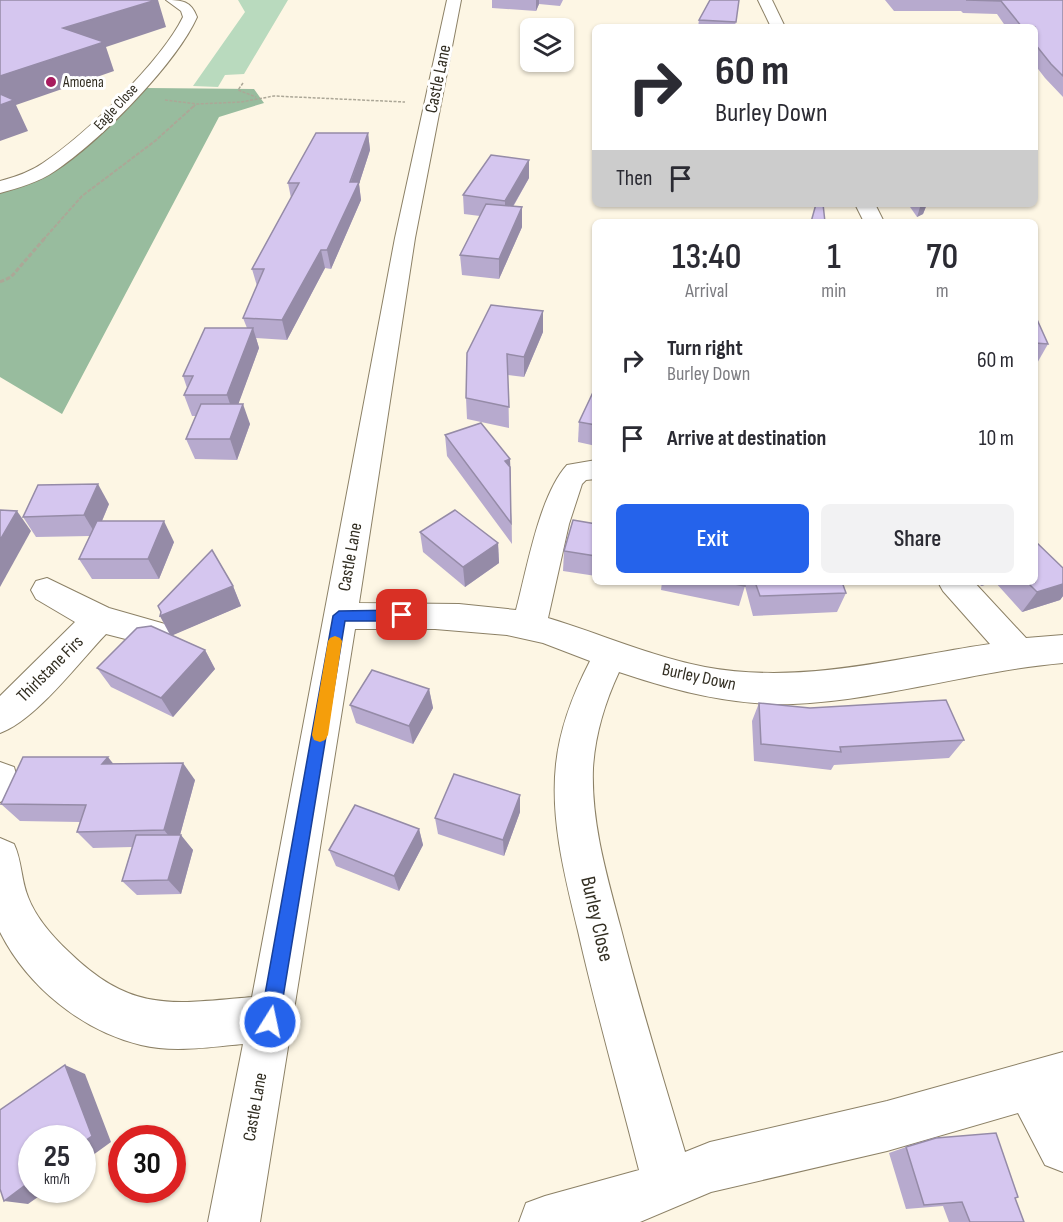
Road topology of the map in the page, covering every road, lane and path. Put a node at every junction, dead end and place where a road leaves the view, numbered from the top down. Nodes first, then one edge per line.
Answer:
1 (173, 0) edge
2 (454, 0) edge
3 (765, 0) edge
4 (777, 24) edge
5 (243, 83) dead end
6 (128, 95) junction
7 (256, 98) junction
8 (433, 102) junction
9 (197, 104) junction
10 (0, 187) edge
11 (0, 282) edge
12 (592, 470) edge
13 (957, 585) edge
14 (47, 590) dead end
15 (339, 616) junction
16 (99, 619) junction
17 (529, 626) junction
18 (153, 633) edge
19 (1063, 649) edge
20 (1018, 653) junction
21 (611, 654) junction
22 (0, 717) edge
23 (0, 779) edge
24 (0, 784) edge
25 (0, 858) edge
26 (270, 1020) junction
27 (1047, 1081) edge
28 (1063, 1147) edge
29 (668, 1184) junction
30 (234, 1222) edge
31 (545, 1222) edge

1 - 6 street, Eagle Close
2 - 8 street, Castle Lane
3 - 4 street
5 - 7 path
6 - 9 path
6 - 10 street, Eagle Close
7 - 8 path
7 - 9 path
8 - 15 street, Castle Lane
9 - 11 path
12 - 17 street
13 - 20 street
14 - 16 street, Thirlstane Firs
15 - 17 street, Burley Down
15 - 26 street, Castle Lane
16 - 18 street, Thirlstane Firs
16 - 22 street, Thirlstane Firs
17 - 21 street, Burley Down
19 - 20 street, Burley Down
20 - 21 street, Burley Down
21 - 29 street, Burley Close
23 - 24 street
25 - 26 street
26 - 30 street, Castle Lane
27 - 28 street
27 - 29 street
29 - 31 street

